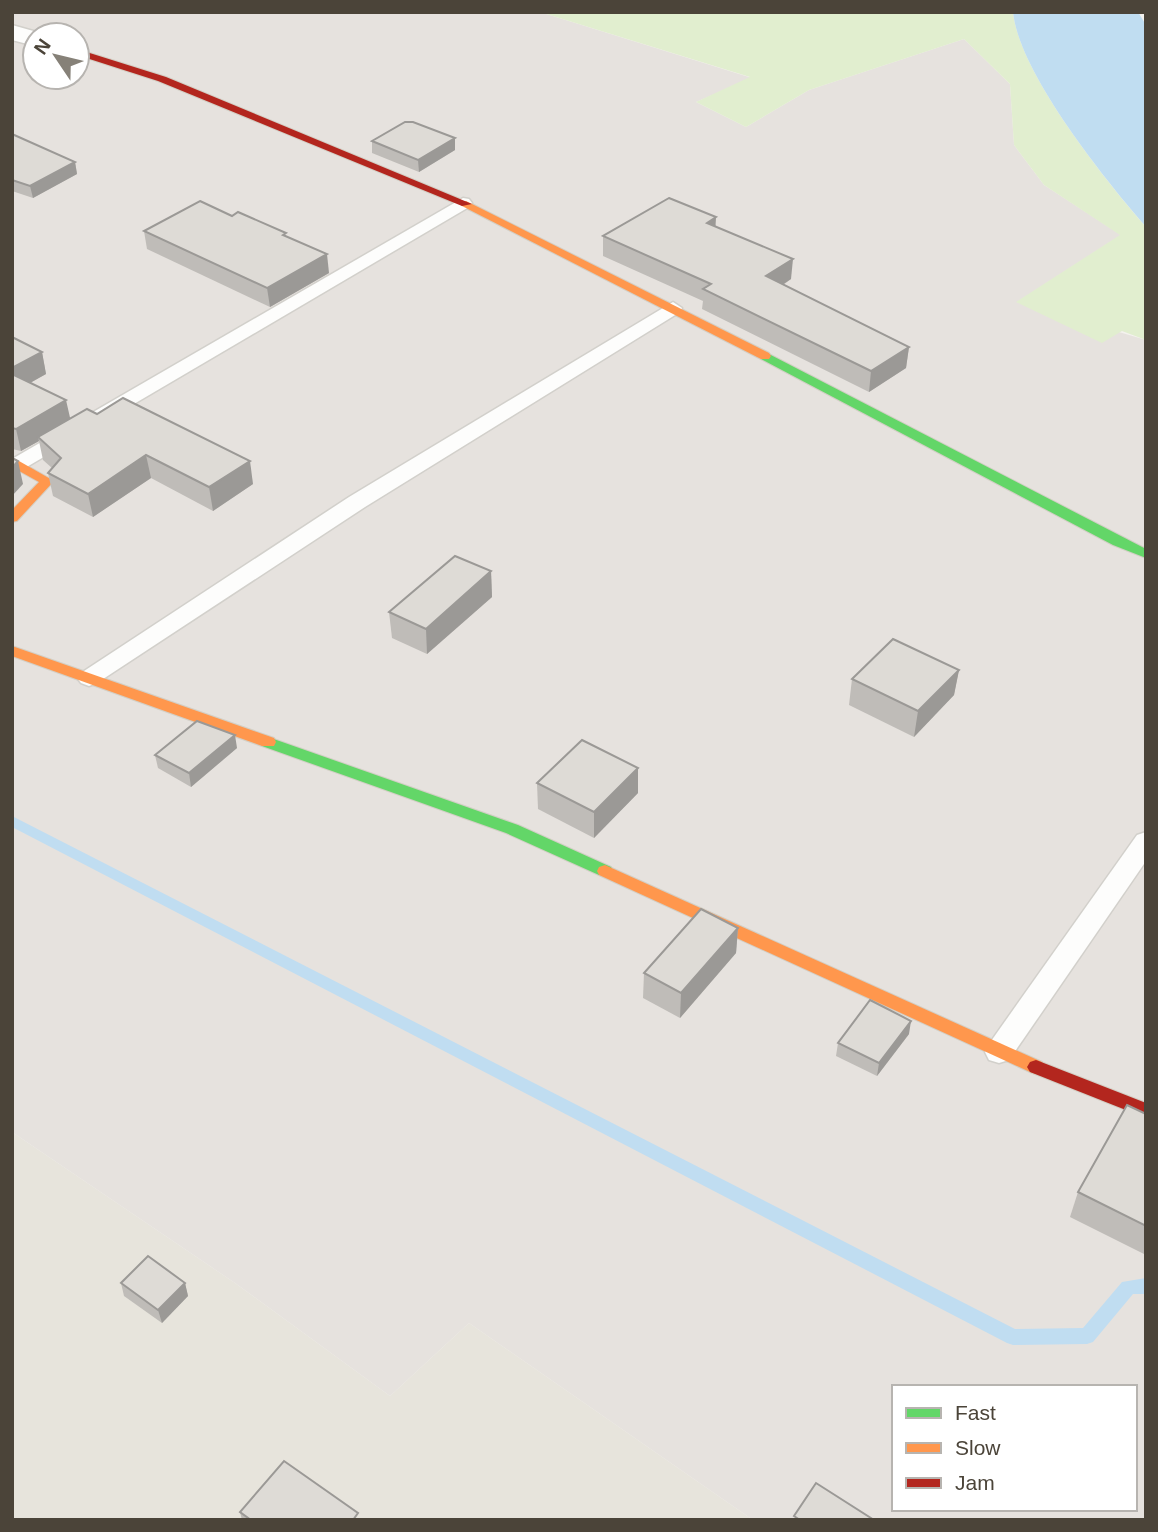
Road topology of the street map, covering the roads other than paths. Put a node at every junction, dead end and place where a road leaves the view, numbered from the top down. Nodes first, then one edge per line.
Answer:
1 (91, 56) edge
2 (463, 203) junction
3 (673, 308) junction
4 (15, 463) edge
5 (12, 518) edge
6 (1146, 554) edge
7 (12, 651) edge
8 (89, 678) junction
9 (1146, 841) edge
10 (999, 1052) junction
11 (1146, 1111) edge

1 - 2 street
2 - 3 street
2 - 4 lane
3 - 6 street
3 - 8 lane
4 - 5 street
7 - 8 street
8 - 10 street
9 - 10 lane
10 - 11 street

